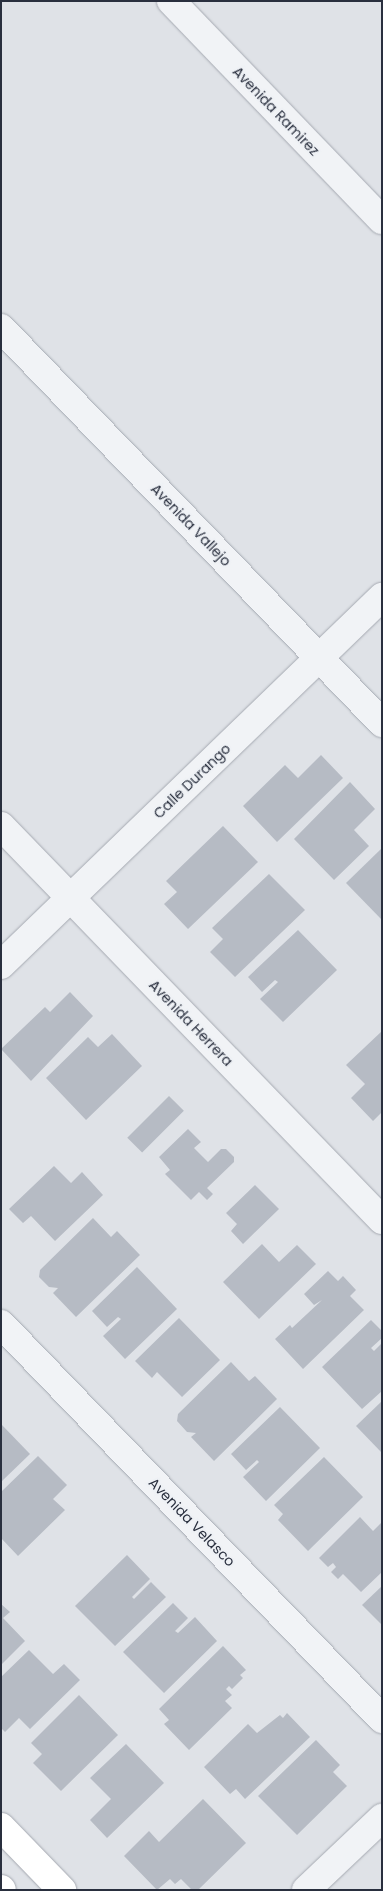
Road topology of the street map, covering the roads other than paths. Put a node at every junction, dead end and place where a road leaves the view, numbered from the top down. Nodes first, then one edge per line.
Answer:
1 (171, 1) edge
2 (382, 220) edge
3 (1, 328) edge
4 (382, 597) edge
5 (319, 658) junction
6 (382, 723) edge
7 (1, 826) edge
8 (70, 898) junction
9 (1, 965) edge
10 (382, 1220) edge
11 (1, 1324) edge
12 (382, 1719) edge
13 (382, 1818) edge
14 (1, 1827) edge
15 (62, 1890) edge
16 (306, 1890) edge

1 - 2 street, Avenida Ramirez
3 - 5 street, Avenida Vallejo
4 - 5 street, Calle Durango
5 - 6 street, Avenida Vallejo
5 - 8 street, Calle Durango
7 - 8 street, Avenida Herrera
8 - 9 street, Calle Durango
8 - 10 street, Avenida Herrera
11 - 12 street, Avenida Velasco
13 - 16 street
14 - 15 main road

